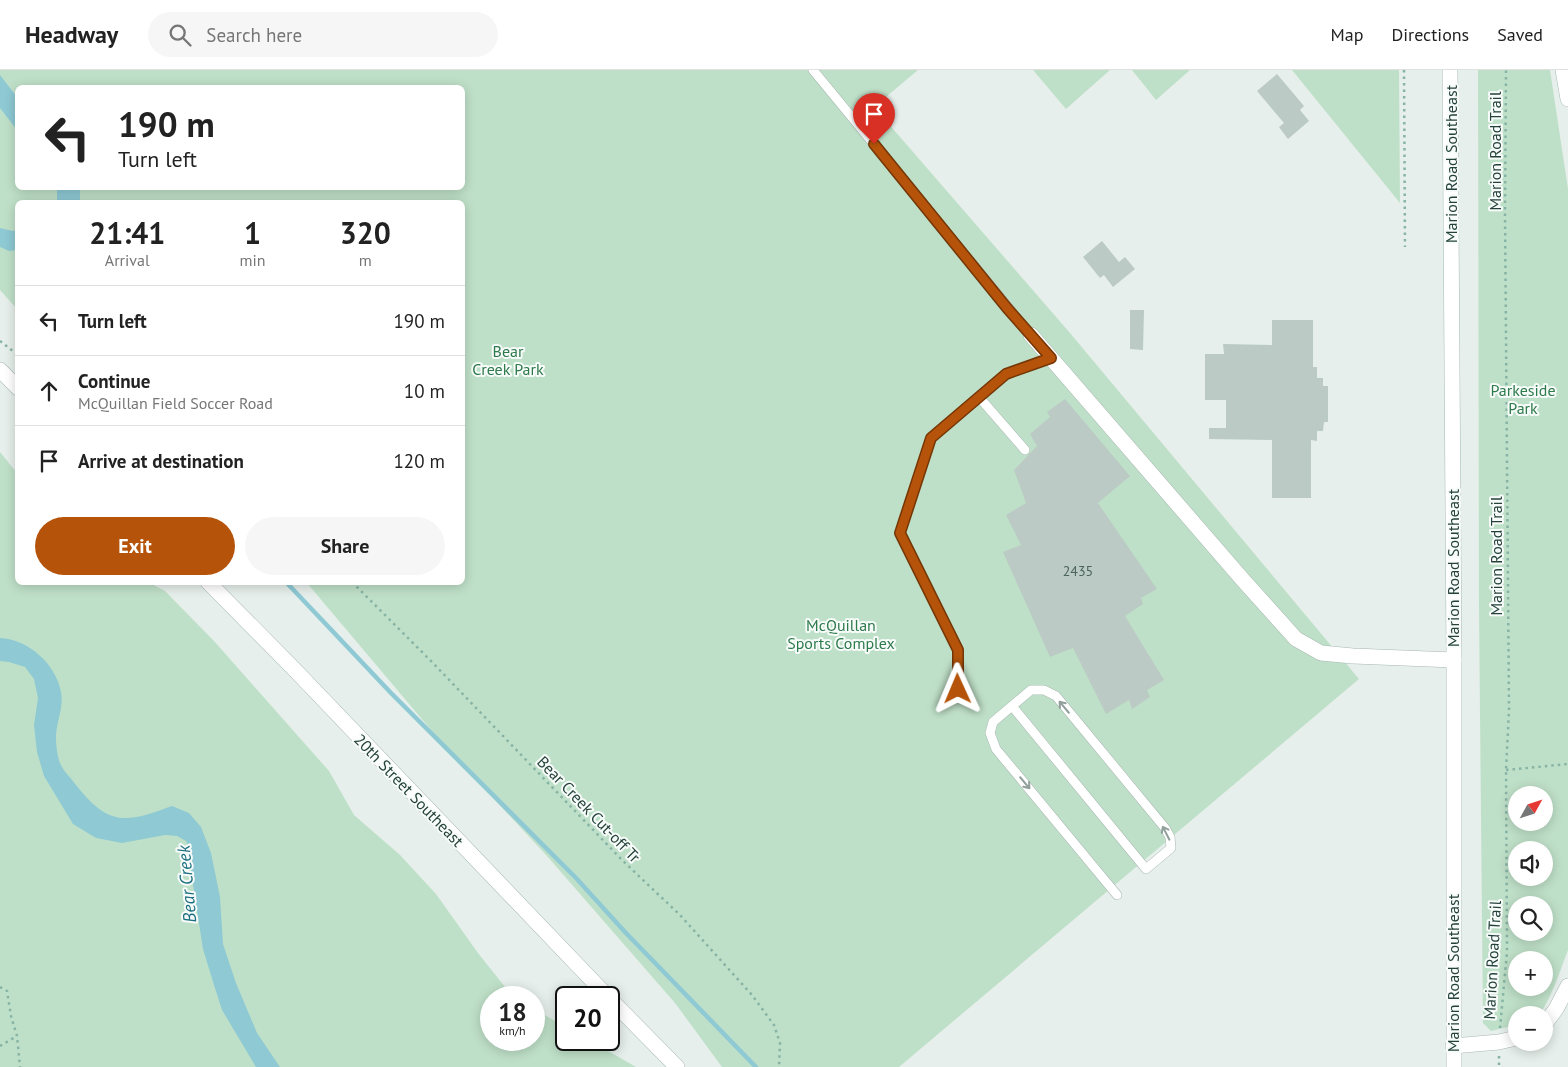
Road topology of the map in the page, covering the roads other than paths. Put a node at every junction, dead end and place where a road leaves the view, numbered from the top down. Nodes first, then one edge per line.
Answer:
1 (813, 70) edge
2 (1450, 70) edge
3 (1563, 70) edge
4 (1568, 99) edge
5 (1031, 335) joint
6 (1051, 358) junction
7 (0, 370) edge
8 (15, 385) edge
9 (979, 397) junction
10 (1025, 450) dead end
11 (211, 585) edge
12 (1454, 660) junction
13 (958, 689) dead end
14 (1012, 706) junction
15 (1117, 895) dead end
16 (597, 986) edge
17 (1568, 986) edge
18 (620, 1009) edge
19 (1553, 1013) edge
20 (1508, 1040) edge
21 (1454, 1046) junction
22 (677, 1067) edge
23 (1454, 1067) edge

1 - 5 lane
2 - 12 street, Marion Road Southeast
3 - 4 street
5 - 6 street
6 - 9 lane
6 - 12 street
7 - 8 street
9 - 10 lane
9 - 13 lane
11 - 16 street, 20th Street Southeast
12 - 21 street, Marion Road Southeast
14 -> 14 lane
14 -> 15 lane
17 - 19 street
18 - 22 street, 20th Street Southeast
20 - 21 street
21 - 23 street, Marion Road Southeast

